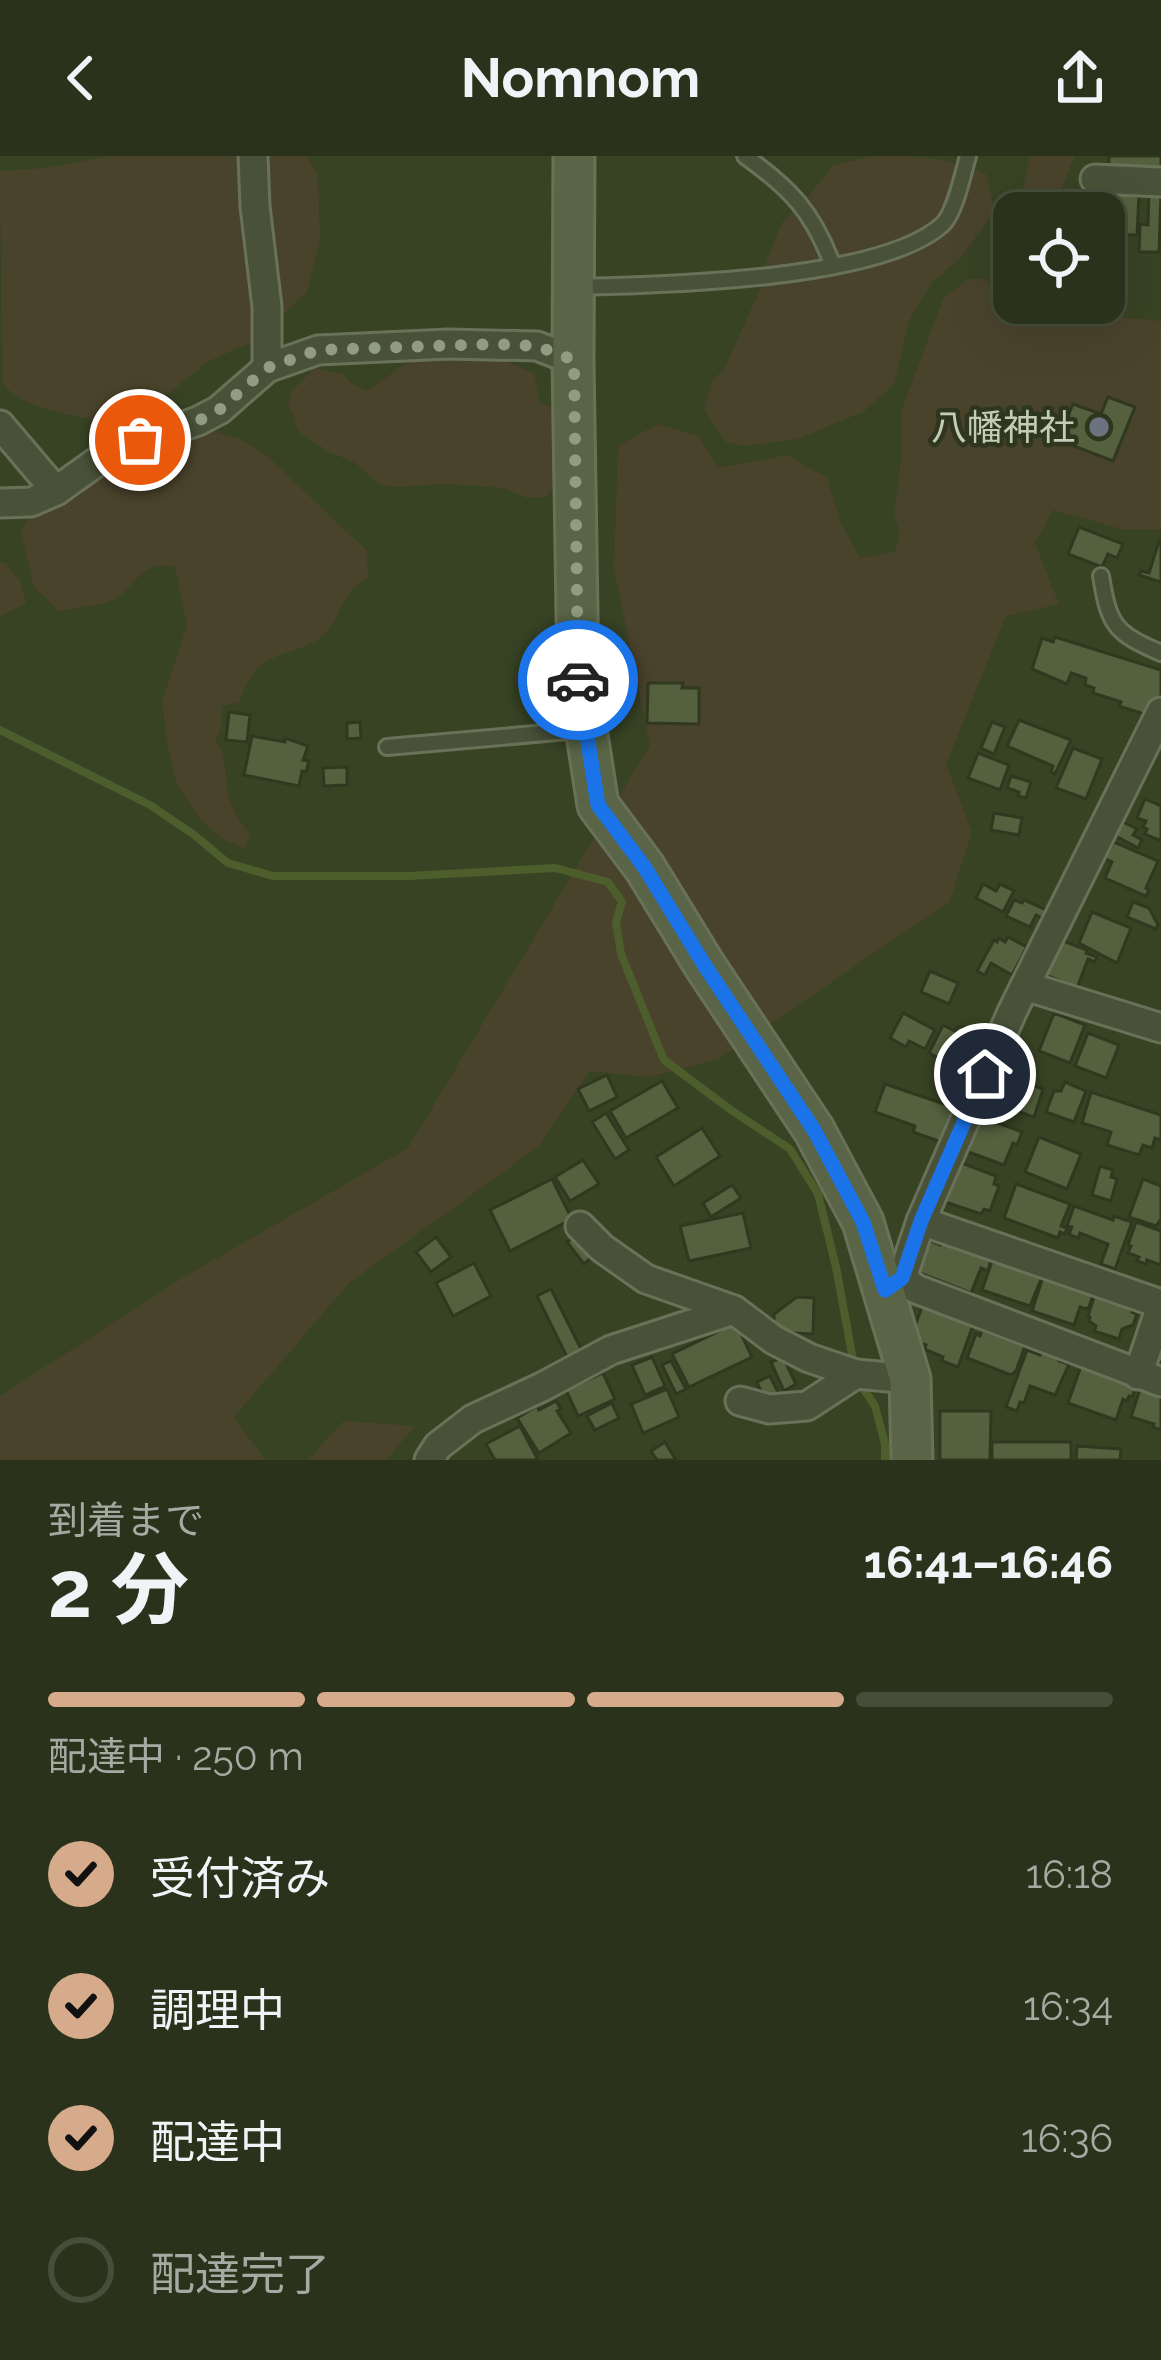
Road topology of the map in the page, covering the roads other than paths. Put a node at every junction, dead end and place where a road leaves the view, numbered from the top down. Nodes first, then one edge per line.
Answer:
1 (253, 156) edge
2 (574, 156) edge
3 (745, 156) edge
4 (968, 156) edge
5 (1095, 179) dead end
6 (1161, 182) edge
7 (833, 266) junction
8 (574, 286) junction
9 (574, 360) junction
10 (267, 368) junction
11 (0, 424) edge
12 (56, 491) junction
13 (0, 503) edge
14 (1101, 576) dead end
15 (1161, 653) edge
16 (1161, 712) edge
17 (585, 729) junction
18 (387, 747) dead end
19 (1025, 986) junction
20 (1161, 1028) edge
21 (921, 1221) junction
22 (580, 1226) dead end
23 (894, 1284) junction
24 (1161, 1305) edge
25 (734, 1310) junction
26 (856, 1374) junction
27 (910, 1378) junction
28 (1149, 1378) edge
29 (740, 1401) dead end
30 (429, 1460) edge
31 (912, 1460) edge

1 - 10 street
2 - 8 street
3 - 7 lane
4 - 7 lane
5 - 6 street
7 - 8 lane
8 - 9 street
9 - 10 street
9 - 17 street
10 - 12 street
11 - 12 street
12 - 13 street
14 - 15 lane
16 - 19 street
17 - 18 lane
17 - 23 street
19 - 20 street
19 - 21 street
21 - 23 street
21 - 24 street
22 - 25 street
23 - 27 street
23 - 28 street
24 - 28 street
25 - 26 street
25 - 30 street
26 - 27 street
26 - 29 street
27 - 31 street

